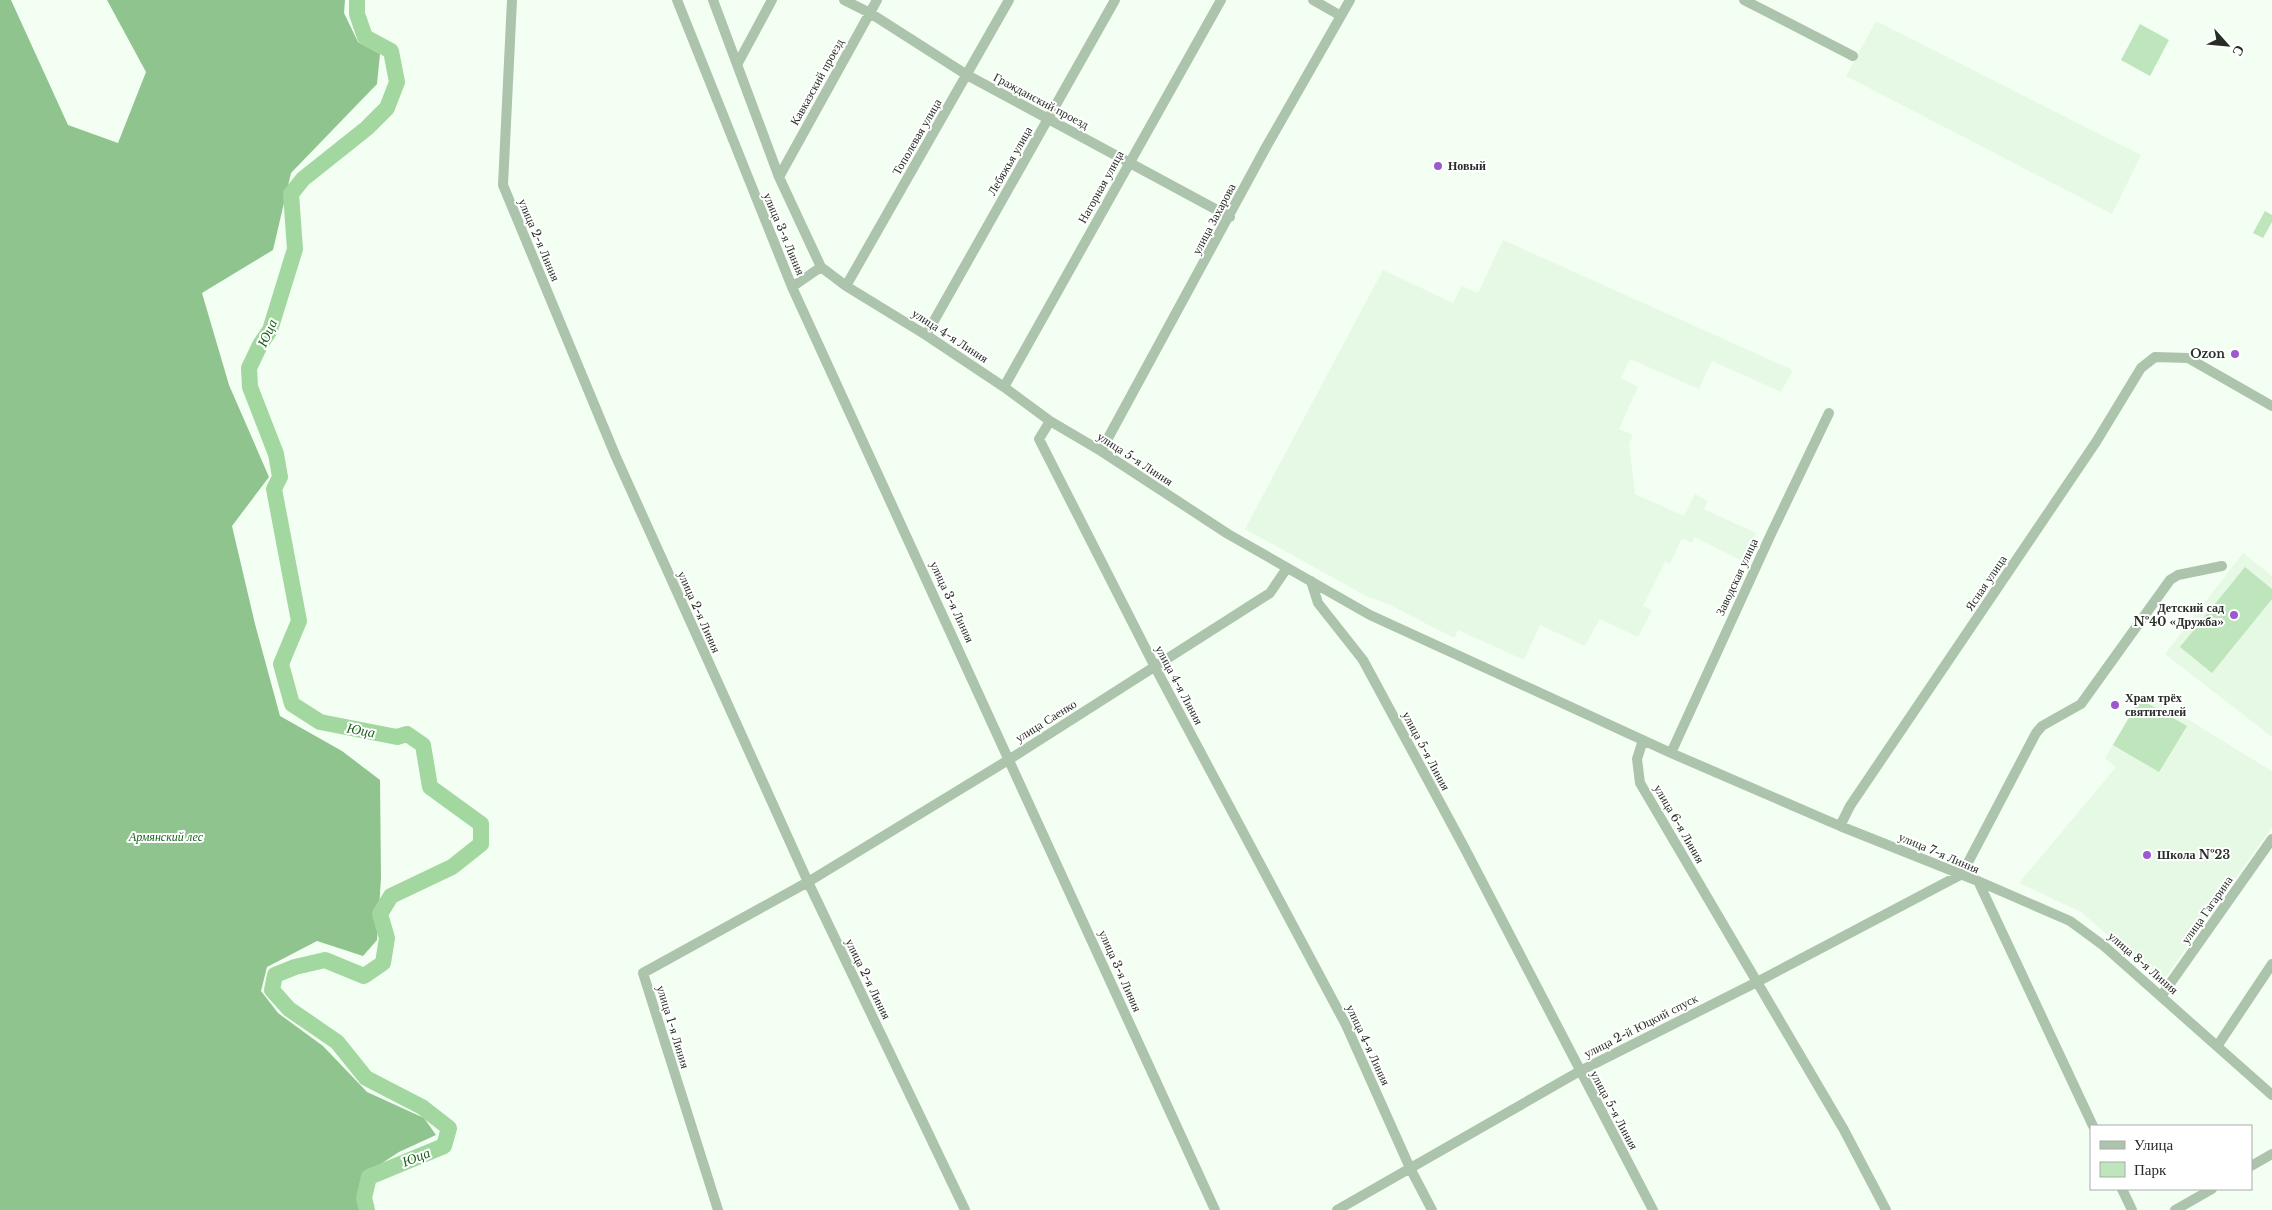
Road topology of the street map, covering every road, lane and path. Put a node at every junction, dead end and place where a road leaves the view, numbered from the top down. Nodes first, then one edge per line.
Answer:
1 (512, 0) edge
2 (677, 0) edge
3 (714, 0) edge
4 (772, 0) edge
5 (844, 0) edge
6 (877, 0) edge
7 (1009, 0) edge
8 (1115, 0) edge
9 (1221, 0) edge
10 (1313, 0) edge
11 (1350, 0) edge
12 (1744, 0) edge
13 (870, 13) junction
14 (1341, 16) junction
15 (1853, 56) dead end
16 (738, 63) junction
17 (968, 75) junction
18 (1048, 119) junction
19 (1129, 162) junction
20 (779, 177) junction
21 (1230, 217) junction
22 (820, 267) junction
23 (846, 286) junction
24 (792, 287) junction
25 (926, 335) junction
26 (1004, 387) junction
27 (2272, 406) edge
28 (1829, 413) dead end
29 (1050, 421) junction
30 (1101, 451) junction
31 (2222, 566) dead end
32 (1286, 568) junction
33 (1310, 581) junction
34 (1155, 667) junction
35 (1643, 740) junction
36 (1671, 752) junction
37 (1010, 759) junction
38 (1840, 826) junction
39 (2272, 839) edge
40 (1962, 874) junction
41 (1978, 881) junction
42 (808, 882) junction
43 (2272, 964) edge
44 (1757, 982) junction
45 (2162, 995) junction
46 (2218, 1045) junction
47 (1580, 1071) junction
48 (2272, 1095) edge
49 (2093, 1125) edge
50 (2272, 1154) edge
51 (2252, 1165) edge
52 (1410, 1168) junction
53 (2122, 1190) edge
54 (2210, 1190) edge
55 (718, 1210) edge
56 (965, 1210) edge
57 (1215, 1210) edge
58 (1337, 1210) edge
59 (1432, 1210) edge
60 (1653, 1210) edge
61 (1886, 1210) edge
62 (2132, 1210) edge
63 (2174, 1210) edge

1 - 42 street, улица 2-я Линия
2 - 24 street, улица 3-я Линия
3 - 16 street, улица 3-я Линия
4 - 16 street
5 - 13 street, Гражданский проезд
6 - 13 street, Кавказский проезд
7 - 17 street, Тополевая улица
8 - 18 street, Лебяжья улица
9 - 19 street, Нагорная улица
10 - 14 street
11 - 14 street, улица Захарова
12 - 15 street
13 - 17 street, Гражданский проезд
13 - 20 street, Кавказский проезд
14 - 21 street, улица Захарова
16 - 20 street, улица 3-я Линия
17 - 18 street, Гражданский проезд
17 - 23 street, Тополевая улица
18 - 19 street, Гражданский проезд
18 - 25 street, Лебяжья улица
19 - 21 street, Гражданский проезд
19 - 26 street, Нагорная улица
20 - 22 street, улица 3-я Линия
21 - 30 street, улица Захарова
22 - 23 street, улица 4-я Линия
22 - 24 street
23 - 25 street, улица 4-я Линия
24 - 37 street, улица 3-я Линия
25 - 26 street, улица 4-я Линия
26 - 29 street, улица 4-я Линия
27 - 38 street, Ясная улица
28 - 36 street, Заводская улица
29 - 30 street, улица 5-я Линия
29 - 34 street, улица 4-я Линия
30 - 32 street, улица 5-я Линия
31 - 40 street
32 - 33 street, улица 5-я Линия
32 - 34 street, улица Саенко
33 - 35 street
33 - 47 street, улица 5-я Линия
34 - 37 street, улица Саенко
34 - 52 street, улица 4-я Линия
35 - 36 street, улица 7-я Линия
35 - 44 street, улица 6-я Линия
36 - 38 street, улица 7-я Линия
37 - 42 street, улица Саенко
37 - 57 street, улица 3-я Линия
38 - 40 street, улица 7-я Линия
39 - 45 street, улица Гагарина
40 - 41 street, улица 7-я Линия
40 - 44 street, улица 2-й Юцкий спуск
41 - 45 street, улица 8-я Линия
41 - 49 street, улица 7-я Линия
42 - 55 street, улица 1-я Линия
42 - 56 street, улица 2-я Линия
43 - 46 street
44 - 47 street, улица 2-й Юцкий спуск
44 - 61 street, улица 6-я Линия
45 - 46 street, улица 8-я Линия
46 - 48 street, улица 8-я Линия
47 - 52 street, улица 2-й Юцкий спуск
47 - 60 street, улица 5-я Линия
50 - 51 street
52 - 58 street, улица 2-й Юцкий спуск
52 - 59 street, улица 4-я Линия
53 - 62 street
54 - 63 street

